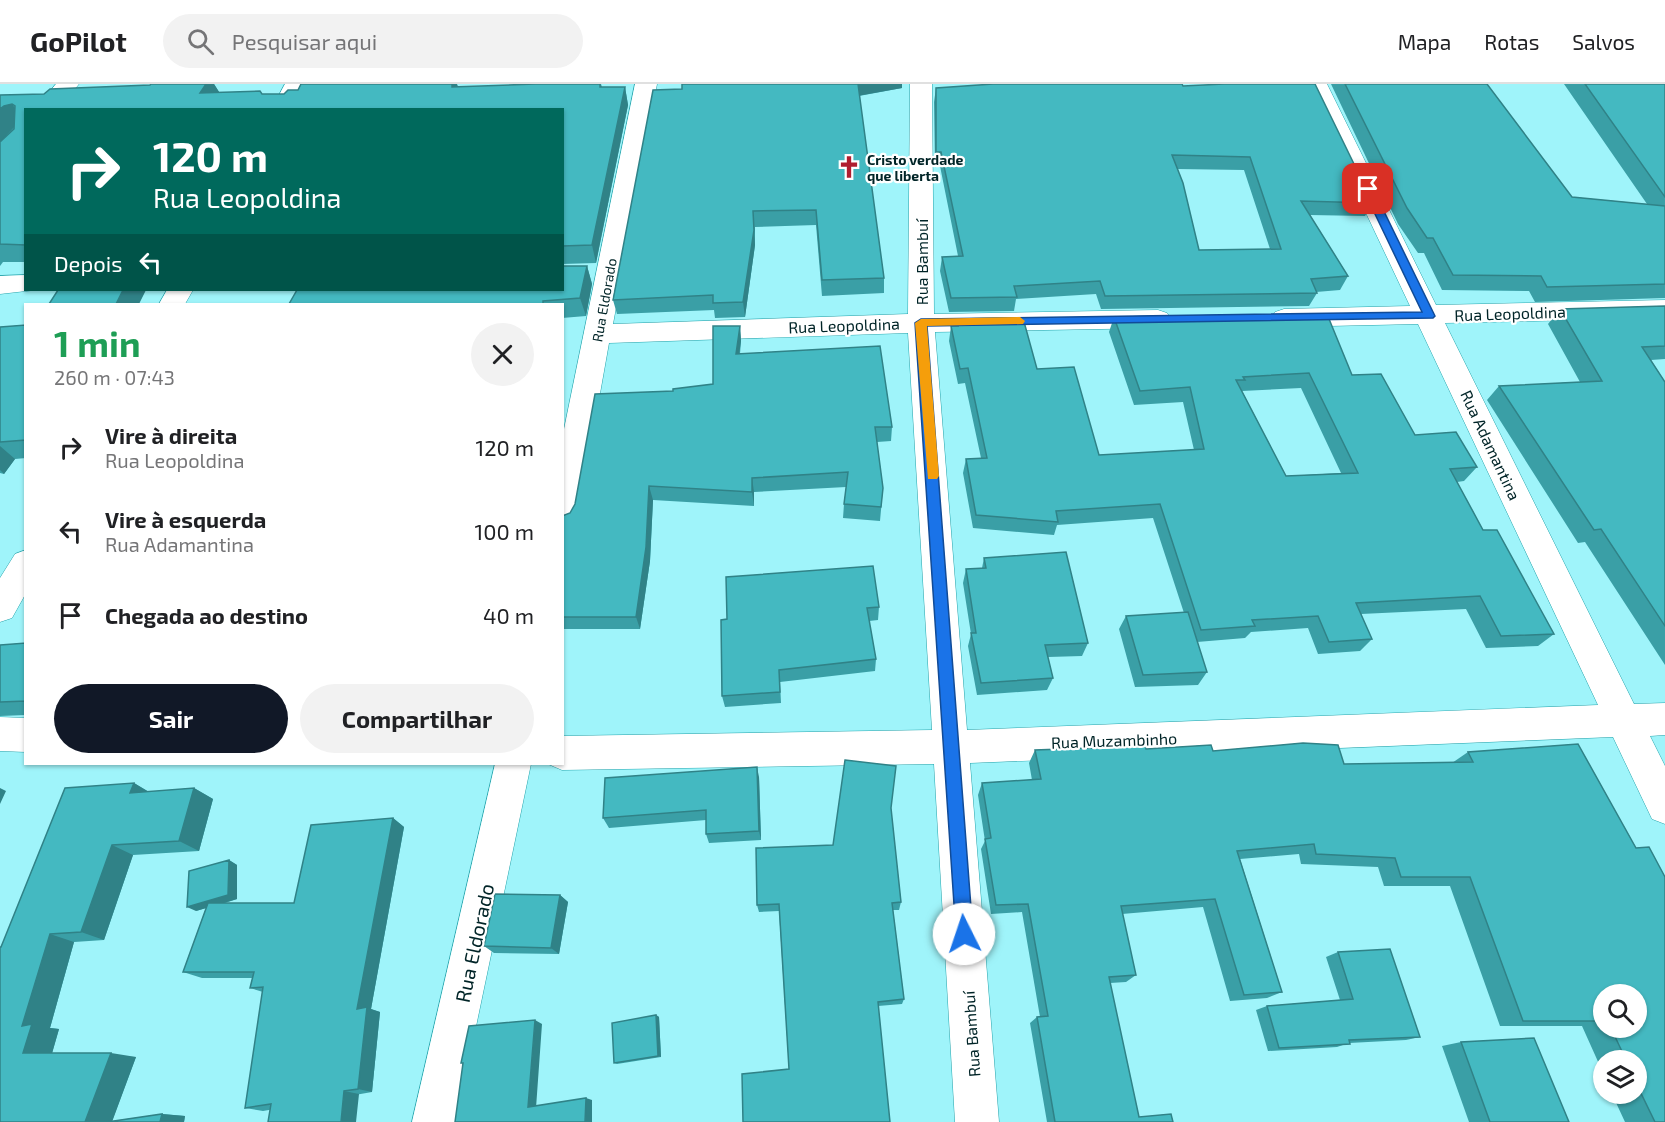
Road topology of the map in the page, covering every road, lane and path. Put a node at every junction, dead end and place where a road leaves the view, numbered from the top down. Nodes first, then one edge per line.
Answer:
1 (68, 84) edge
2 (296, 84) edge
3 (646, 84) edge
4 (921, 84) edge
5 (1316, 84) edge
6 (47, 108) edge
7 (283, 108) edge
8 (24, 284) edge
9 (0, 285) edge
10 (1665, 309) edge
11 (1429, 316) junction
12 (1264, 318) edge
13 (1181, 319) edge
14 (921, 323) junction
15 (598, 334) junction
16 (564, 506) edge
17 (24, 566) edge
18 (0, 608) edge
19 (1665, 719) edge
20 (1622, 721) junction
21 (0, 734) edge
22 (24, 735) edge
23 (952, 747) junction
24 (564, 753) edge
25 (513, 765) edge
26 (1665, 806) edge
27 (434, 1122) edge
28 (977, 1122) edge

1 - 6 street
2 - 7 street
3 - 15 street, Rua Eldorado
4 - 14 street, Rua Bambuí
5 - 11 street, Rua Adamantina
8 - 9 street
10 - 11 street, Rua Leopoldina
11 - 12 street, Rua Leopoldina
11 - 20 street, Rua Adamantina
13 - 14 street, Rua Leopoldina
14 - 15 street, Rua Leopoldina
14 - 23 street, Rua Bambuí
15 - 16 street, Rua Eldorado
17 - 18 street
19 - 20 street, Rua Muzambinho
20 - 23 street, Rua Muzambinho
20 - 26 street, Rua Adamantina
21 - 22 street
23 - 24 street, Rua Muzambinho
23 - 28 street, Rua Bambuí
25 - 27 street, Rua Eldorado

